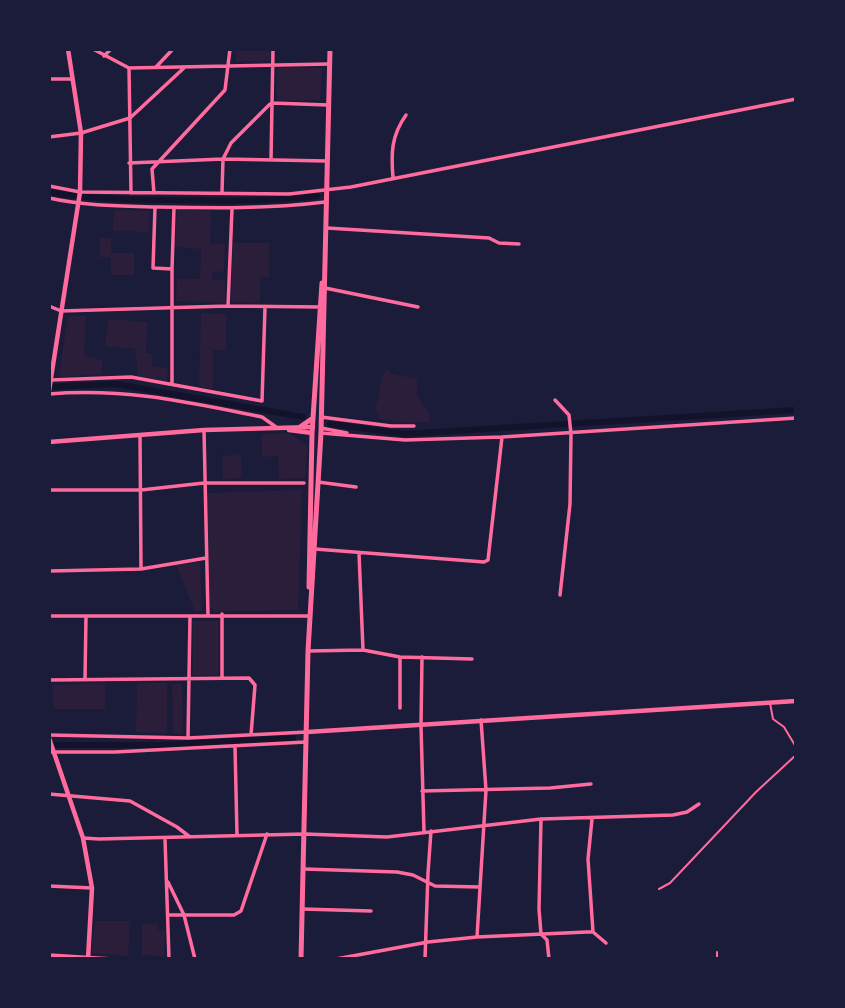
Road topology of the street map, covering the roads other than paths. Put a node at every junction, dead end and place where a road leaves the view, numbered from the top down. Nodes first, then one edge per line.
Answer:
1 (68, 49) edge
2 (93, 49) edge
3 (111, 49) edge
4 (173, 49) edge
5 (230, 49) edge
6 (273, 49) edge
7 (330, 49) edge
8 (104, 56) junction
9 (273, 64) junction
10 (330, 64) junction
11 (187, 65) junction
12 (228, 66) junction
13 (156, 67) junction
14 (129, 68) junction
15 (49, 79) edge
16 (74, 79) junction
17 (796, 99) edge
18 (272, 103) junction
19 (328, 105) junction
20 (406, 115) dead end
21 (130, 118) junction
22 (81, 133) junction
23 (49, 137) edge
24 (223, 159) junction
25 (271, 159) junction
26 (158, 161) junction
27 (327, 161) junction
28 (129, 163) junction
29 (393, 178) junction
30 (49, 186) edge
31 (326, 189) junction
32 (80, 192) junction
33 (222, 192) junction
34 (131, 193) junction
35 (154, 193) junction
36 (49, 198) edge
37 (325, 202) junction
38 (78, 205) junction
39 (155, 207) junction
40 (174, 207) junction
41 (232, 209) junction
42 (325, 228) junction
43 (519, 244) dead end
44 (172, 270) junction
45 (323, 274) junction
46 (325, 288) junction
47 (49, 306) edge
48 (228, 306) junction
49 (265, 307) junction
50 (321, 307) junction
51 (418, 307) dead end
52 (172, 308) junction
53 (61, 311) junction
54 (50, 380) edge
55 (172, 384) junction
56 (49, 393) edge
57 (555, 400) dead end
58 (321, 417) junction
59 (313, 418) junction
60 (796, 418) edge
61 (414, 426) dead end
62 (300, 427) junction
63 (277, 428) junction
64 (204, 430) junction
65 (313, 430) junction
66 (321, 430) junction
67 (571, 434) junction
68 (140, 435) junction
69 (502, 438) junction
70 (49, 442) edge
71 (318, 482) junction
72 (204, 483) junction
73 (304, 483) dead end
74 (356, 486) dead end
75 (141, 490) junction
76 (49, 491) edge
77 (315, 549) junction
78 (359, 553) junction
79 (206, 558) junction
80 (141, 569) junction
81 (49, 571) edge
82 (310, 594) junction
83 (560, 596) dead end
84 (222, 614) junction
85 (49, 615) edge
86 (208, 615) junction
87 (86, 616) junction
88 (190, 616) junction
89 (309, 616) junction
90 (363, 650) junction
91 (307, 651) junction
92 (400, 657) junction
93 (422, 657) junction
94 (472, 659) dead end
95 (222, 678) junction
96 (85, 679) junction
97 (49, 680) edge
98 (189, 680) junction
99 (796, 701) edge
100 (770, 702) junction
101 (400, 708) dead end
102 (481, 720) junction
103 (421, 726) junction
104 (307, 732) junction
105 (251, 735) junction
106 (49, 736) edge
107 (188, 738) junction
108 (307, 743) junction
109 (235, 747) junction
110 (796, 747) edge
111 (51, 752) edge
112 (796, 755) edge
113 (590, 784) dead end
114 (486, 790) junction
115 (422, 791) junction
116 (49, 794) edge
117 (68, 795) junction
118 (699, 804) dead end
119 (541, 819) junction
120 (592, 819) junction
121 (486, 824) junction
122 (431, 831) junction
123 (424, 832) junction
124 (267, 834) junction
125 (305, 834) junction
126 (237, 835) junction
127 (190, 837) junction
128 (83, 838) junction
129 (165, 838) junction
130 (304, 869) junction
131 (167, 880) junction
132 (428, 884) junction
133 (49, 886) edge
134 (480, 887) junction
135 (92, 888) junction
136 (659, 889) dead end
137 (302, 909) junction
138 (371, 911) dead end
139 (169, 915) junction
140 (184, 915) junction
141 (593, 932) junction
142 (541, 934) junction
143 (477, 937) junction
144 (428, 942) junction
145 (606, 943) dead end
146 (717, 952) dead end
147 (49, 955) edge
148 (88, 959) edge
149 (113, 959) edge
150 (169, 959) edge
151 (195, 959) edge
152 (301, 959) edge
153 (336, 959) edge
154 (425, 959) edge
155 (549, 959) edge
156 (717, 959) edge

1 - 16 street
2 - 8 street
3 - 8 street
4 - 13 street
5 - 12 street
6 - 9 street
7 - 10 main road
8 - 14 street
9 - 10 street
9 - 12 street
9 - 18 street
10 - 19 main road
11 - 12 street
11 - 13 street
11 - 21 street
12 - 26 street
13 - 14 street
14 - 21 street
15 - 16 street
16 - 22 street
17 - 29 street
18 - 19 street
18 - 24 street
18 - 25 street
19 - 27 main road
20 - 29 street
21 - 22 street
21 - 28 street
22 - 23 street
22 - 32 street
24 - 25 street
24 - 26 street
24 - 33 street
25 - 27 street
26 - 28 street
26 - 35 street
27 - 31 main road
28 - 34 street
29 - 31 street
30 - 32 street
31 - 33 street
31 - 37 main road
32 - 34 street
32 - 38 street
33 - 35 street
34 - 35 street
36 - 38 street
37 - 41 street
37 - 42 main road
38 - 39 street
38 - 53 street
39 - 40 street
39 - 44 street
40 - 41 street
40 - 44 street
41 - 48 street
42 - 43 street
42 - 45 main road
44 - 52 street
45 - 46 main road
45 - 50 main road
46 - 50 main road
46 - 51 street
47 - 53 street
48 - 49 street
48 - 52 street
49 - 50 street
49 - 55 street
50 - 58 main road
50 - 59 main road
52 - 53 street
52 - 55 street
53 - 54 street
54 - 55 street
54 - 56 street
56 - 63 street
57 - 67 street
58 - 61 street
58 - 66 main road
59 - 62 main road
59 - 65 main road
60 - 67 street
62 - 63 street
62 - 65 street
63 - 64 street
63 - 65 street
64 - 68 street
64 - 72 street
65 - 66 main road
65 - 82 main road
66 - 69 street
66 - 71 main road
67 - 69 street
67 - 83 street
68 - 70 street
68 - 75 street
69 - 78 street
71 - 74 street
71 - 77 main road
72 - 73 street
72 - 75 street
72 - 79 street
75 - 76 street
75 - 80 street
77 - 78 street
77 - 82 main road
78 - 90 street
79 - 80 street
79 - 86 street
80 - 81 street
82 - 89 main road
84 - 86 street
84 - 89 street
84 - 95 street
85 - 87 street
86 - 88 street
87 - 88 street
87 - 96 street
88 - 98 street
89 - 91 main road
90 - 91 street
90 - 92 street
91 - 104 main road
92 - 93 street
92 - 101 street
93 - 94 street
93 - 103 street
95 - 98 street
95 - 105 street
96 - 97 street
96 - 98 street
98 - 107 street
99 - 100 street
100 - 102 street
100 - 110 lane
102 - 103 street
102 - 114 street
103 - 104 street
103 - 115 street
104 - 105 street
104 - 108 main road
105 - 107 street
106 - 107 street
106 - 111 street
108 - 109 street
108 - 125 main road
109 - 111 street
109 - 126 street
111 - 117 street
112 - 136 lane
113 - 114 street
114 - 115 street
114 - 121 street
115 - 123 street
116 - 117 street
117 - 127 street
117 - 128 street
118 - 120 street
119 - 120 street
119 - 121 street
119 - 142 street
120 - 141 street
121 - 122 street
121 - 134 street
122 - 123 street
122 - 132 street
123 - 125 street
124 - 125 street
124 - 126 street
124 - 140 street
125 - 130 main road
126 - 127 street
127 - 129 street
128 - 129 street
128 - 135 street
129 - 131 street
130 - 132 street
130 - 137 main road
131 - 139 street
131 - 140 street
132 - 134 street
132 - 144 street
133 - 135 street
134 - 143 street
135 - 148 street
137 - 138 street
137 - 152 main road
139 - 140 street
139 - 150 street
140 - 151 street
141 - 142 street
141 - 145 street
142 - 143 street
142 - 155 street
143 - 144 street
144 - 153 street
144 - 154 street
146 - 156 lane
147 - 148 street
148 - 149 street

